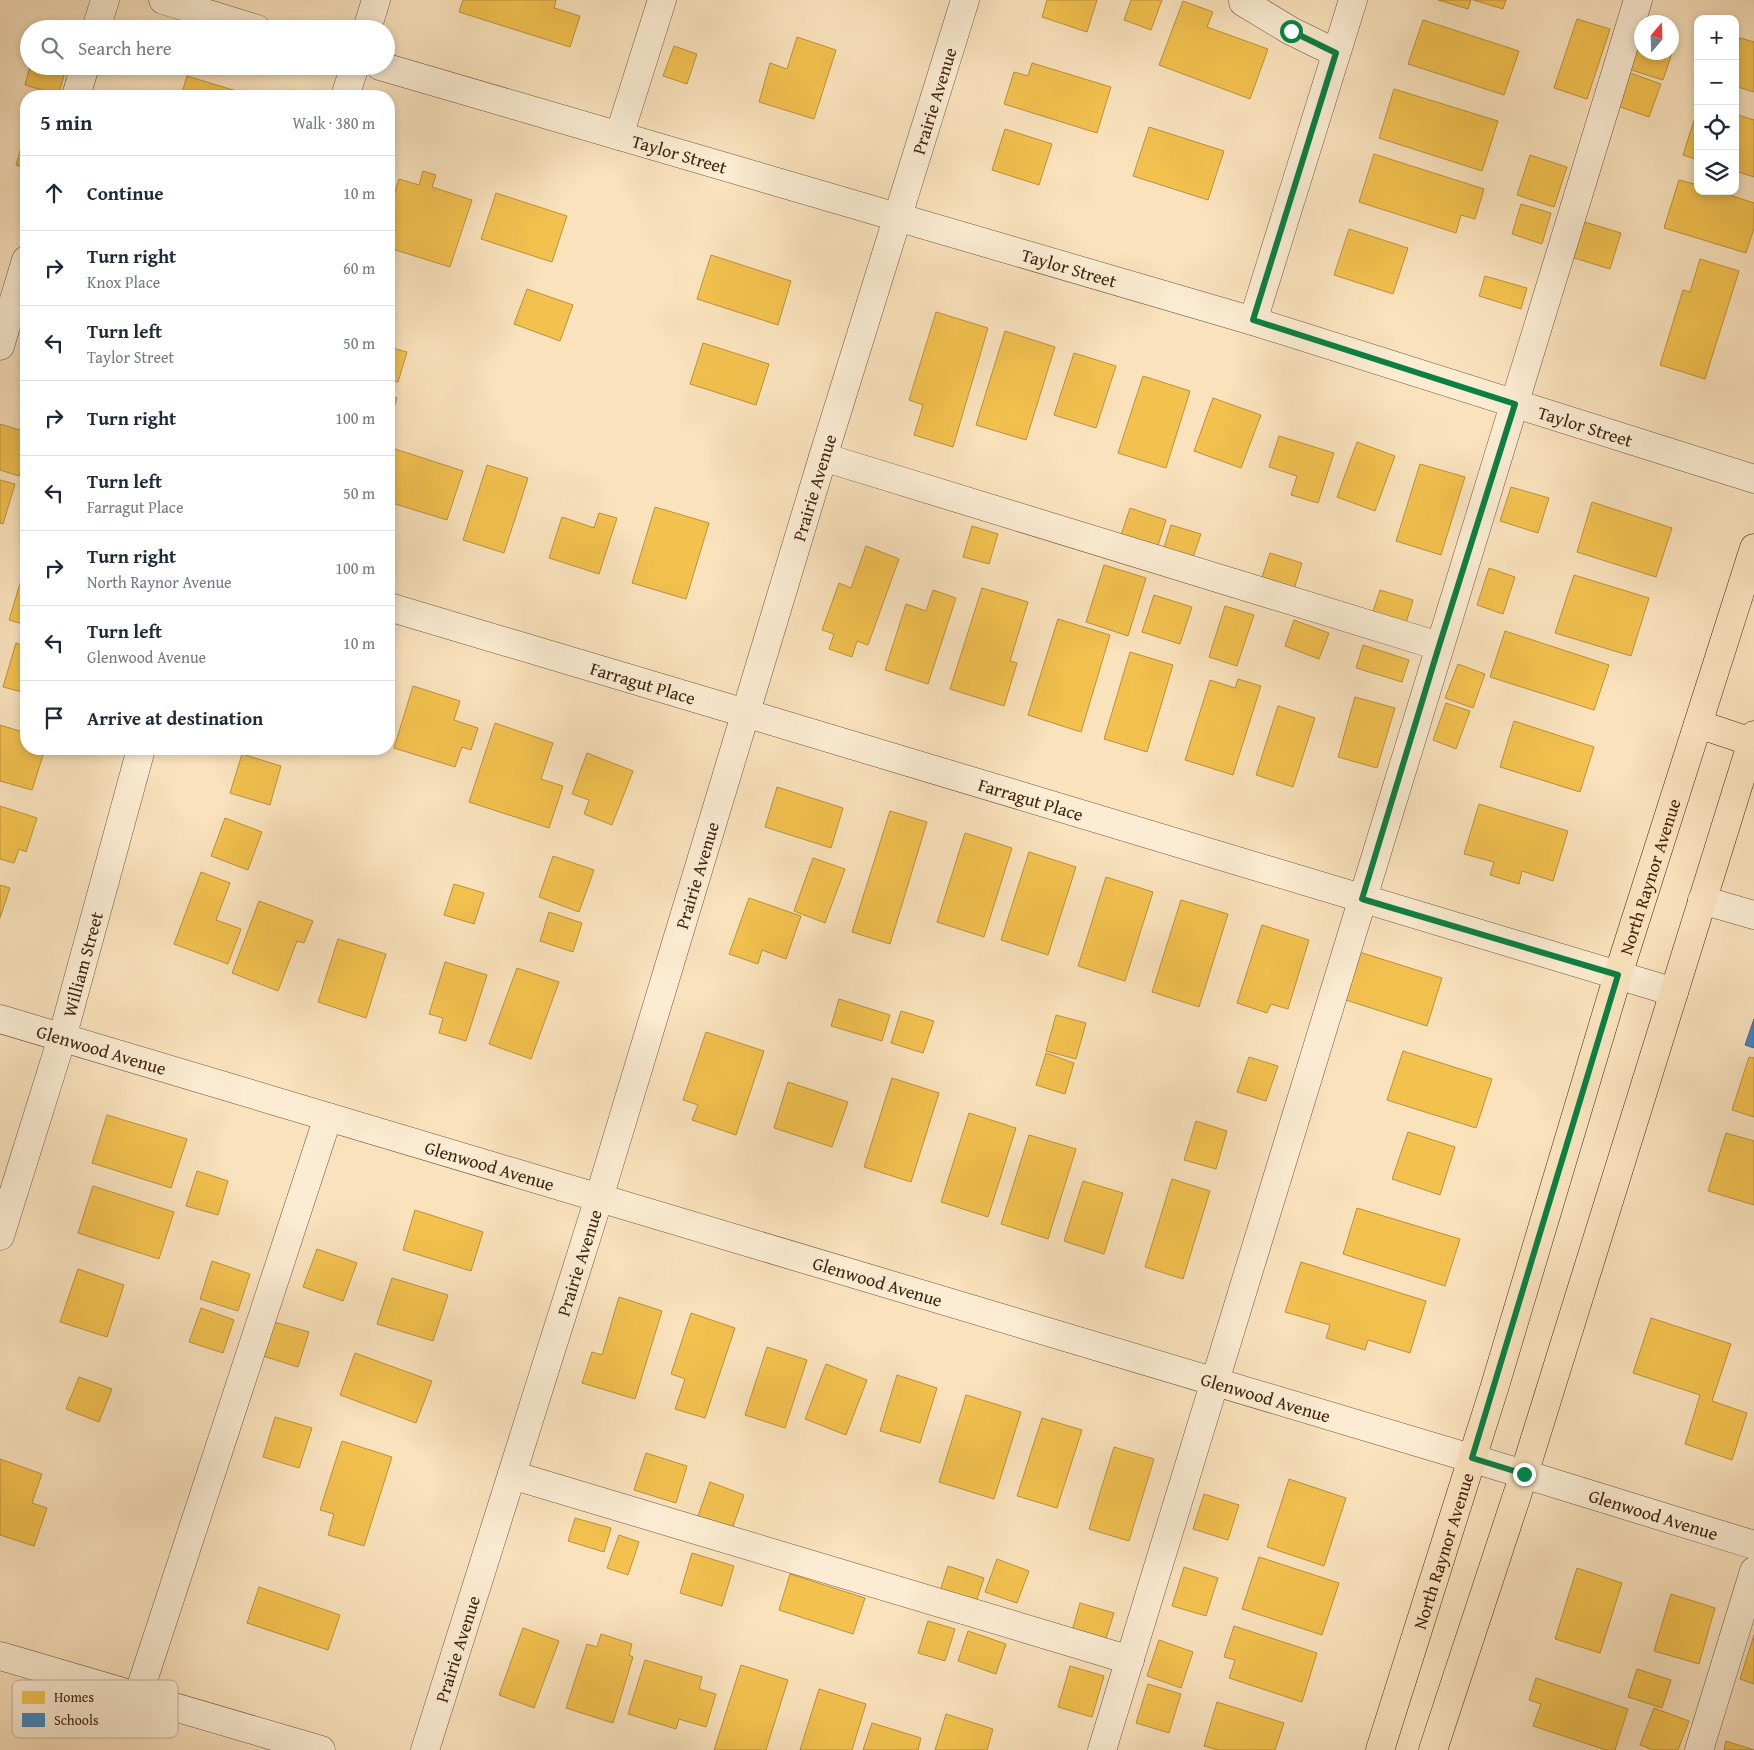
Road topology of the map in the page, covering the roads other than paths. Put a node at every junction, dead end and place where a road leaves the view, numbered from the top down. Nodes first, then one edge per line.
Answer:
1 (105, 0) edge
2 (163, 0) edge
3 (376, 0) edge
4 (662, 0) edge
5 (965, 0) edge
6 (1353, 0) edge
7 (1638, 0) edge
8 (1243, 2) dead end
9 (99, 20) edge
10 (228, 20) edge
11 (370, 20) edge
12 (1336, 53) junction
13 (395, 70) edge
14 (82, 75) edge
15 (352, 75) edge
16 (78, 90) edge
17 (348, 90) edge
18 (619, 136) junction
19 (897, 216) junction
20 (20, 280) edge
21 (1253, 320) junction
22 (0, 346) edge
23 (1515, 404) junction
24 (823, 457) junction
25 (1754, 479) edge
26 (1754, 548) edge
27 (395, 610) edge
28 (1439, 646) junction
29 (745, 713) junction
30 (1698, 724) junction
31 (1753, 738) edge
32 (139, 755) edge
33 (1362, 899) junction
34 (1702, 900) junction
35 (1754, 915) edge
36 (1618, 975) junction
37 (1674, 992) junction
38 (0, 1019) edge
39 (62, 1038) junction
40 (328, 1117) junction
41 (599, 1198) junction
42 (0, 1236) edge
43 (1215, 1382) junction
44 (1472, 1458) junction
45 (1524, 1474) junction
46 (512, 1475) junction
47 (1754, 1545) edge
48 (1754, 1571) edge
49 (0, 1656) edge
50 (1130, 1660) junction
51 (83, 1680) edge
52 (143, 1680) edge
53 (178, 1708) edge
54 (321, 1750) edge
55 (425, 1750) edge
56 (1102, 1750) edge
57 (1380, 1750) edge
58 (1433, 1750) edge
59 (1699, 1750) edge

1 - 9 street
2 - 10 street
3 - 11 street
4 - 18 street
5 - 19 street, Prairie Avenue
6 - 12 street
7 - 23 street
8 - 12 street
12 - 21 street
13 - 18 street, Taylor Street
14 - 16 street
15 - 17 street
18 - 19 street, Taylor Street
19 - 21 street, Taylor Street
19 - 24 street, Prairie Avenue
20 - 22 street
21 - 23 street, Taylor Street
23 - 25 street, Taylor Street
23 - 28 street
24 - 28 street
24 - 29 street, Prairie Avenue
26 - 30 main road, North Raynor Avenue
27 - 29 street, Farragut Place
28 - 33 street
29 - 33 street, Farragut Place
29 - 41 street, Prairie Avenue
30 - 31 main road
30 - 36 main road, North Raynor Avenue
31 - 34 main road
32 - 39 street, William Street
33 - 36 street, Farragut Place
33 - 43 street
34 - 35 street
34 - 37 main road
36 - 37 street, Farragut Place
36 - 44 main road, North Raynor Avenue
37 - 45 main road
38 - 39 street, Glenwood Avenue
39 - 40 street, Glenwood Avenue
39 - 42 street, William Street
40 - 41 street, Glenwood Avenue
40 - 52 street
41 - 43 street, Glenwood Avenue
41 - 46 street, Prairie Avenue
43 - 44 street, Glenwood Avenue
43 - 50 street
44 - 45 street, Glenwood Avenue
44 - 57 main road, North Raynor Avenue
45 - 47 street, Glenwood Avenue
45 - 58 main road
46 - 50 street
46 - 55 street, Prairie Avenue
48 - 59 street
49 - 51 street
50 - 56 street
53 - 54 street

